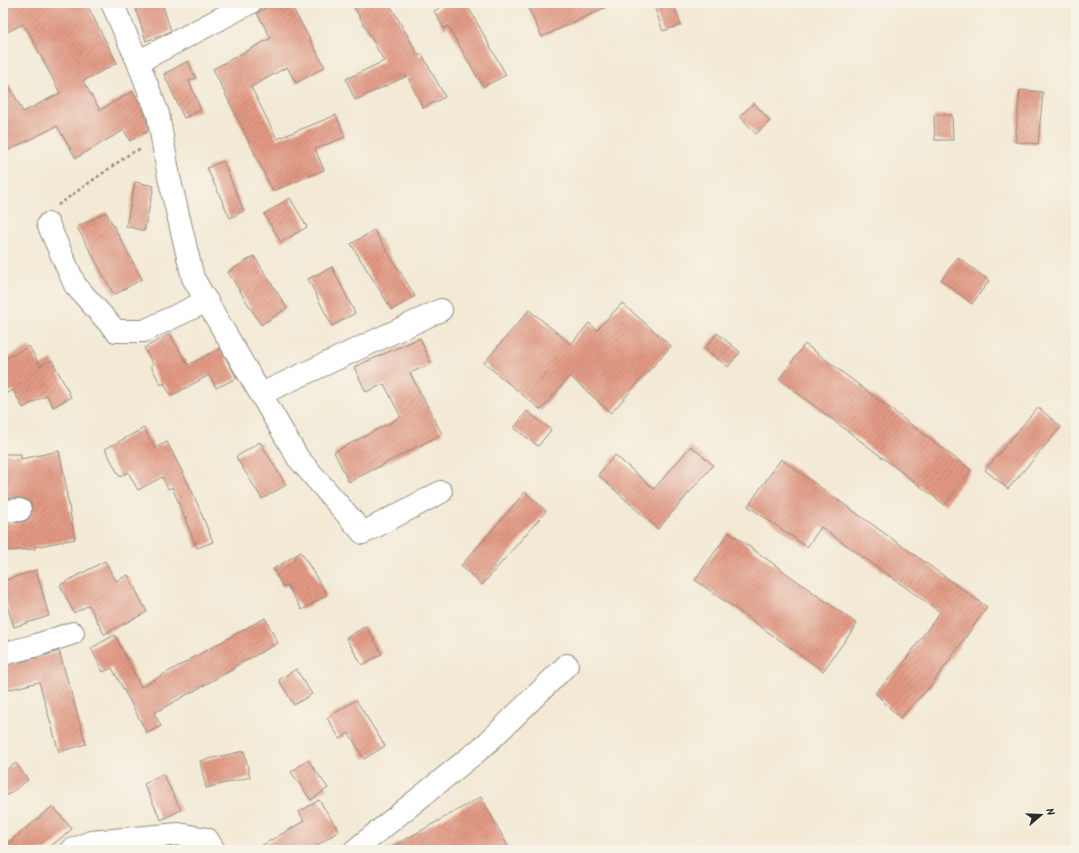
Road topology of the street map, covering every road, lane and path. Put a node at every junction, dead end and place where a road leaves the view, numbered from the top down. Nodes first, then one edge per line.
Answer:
1 (112, 3) edge
2 (250, 3) edge
3 (138, 62) junction
4 (162, 139) junction
5 (48, 224) joint
6 (207, 301) junction
7 (441, 310) dead end
8 (261, 394) junction
9 (441, 492) dead end
10 (73, 633) dead end
11 (3, 654) edge
12 (567, 665) dead end
13 (72, 850) edge
14 (214, 850) edge
15 (355, 850) edge

1 - 3 street
2 - 3 street
3 - 4 street
4 - 5 path
4 - 6 street
5 - 6 street
6 - 8 street
7 - 8 street
8 - 9 street
10 - 11 street
12 - 15 street
13 - 14 street

